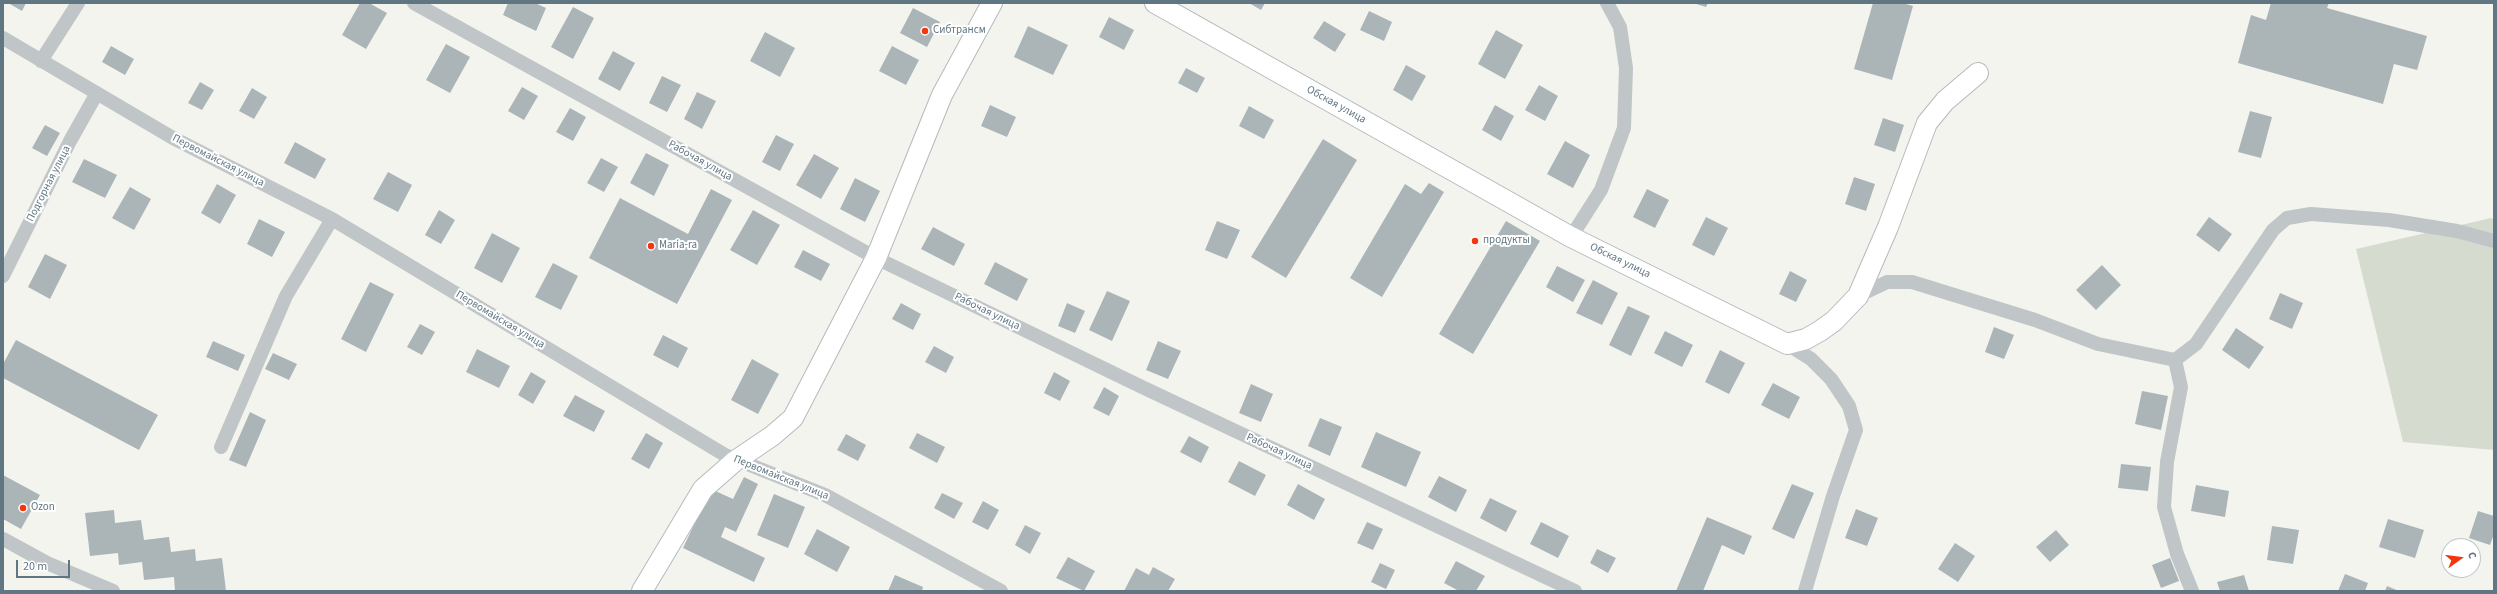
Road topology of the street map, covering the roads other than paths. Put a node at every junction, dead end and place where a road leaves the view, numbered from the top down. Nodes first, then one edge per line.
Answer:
1 (78, 3) edge
2 (414, 3) edge
3 (992, 3) edge
4 (1155, 3) edge
5 (1607, 3) edge
6 (3, 38) edge
7 (41, 61) junction
8 (1978, 73) dead end
9 (97, 93) junction
10 (332, 219) junction
11 (1571, 236) junction
12 (2494, 241) edge
13 (876, 258) junction
14 (3, 276) edge
15 (1858, 296) junction
16 (1787, 344) junction
17 (2174, 360) junction
18 (222, 447) dead end
19 (735, 461) junction
20 (3, 539) edge
21 (113, 591) edge
22 (642, 591) edge
23 (1001, 591) edge
24 (1575, 591) edge
25 (1806, 591) edge
26 (2192, 591) edge

1 - 7 street
2 - 13 street, Рабочая улица
3 - 13 street
4 - 11 street, Обская улица
5 - 11 street
6 - 7 street, Первомайская улица
7 - 9 street, Первомайская улица
8 - 15 street
9 - 10 street, Первомайская улица
9 - 14 street, Подгорная улица
10 - 18 street
10 - 19 street, Первомайская улица
11 - 16 street, Обская улица
12 - 17 street
13 - 19 street
13 - 24 street, Рабочая улица
15 - 16 street
15 - 17 street
16 - 25 street
17 - 26 street
19 - 22 street
19 - 23 street, Первомайская улица
20 - 21 street

